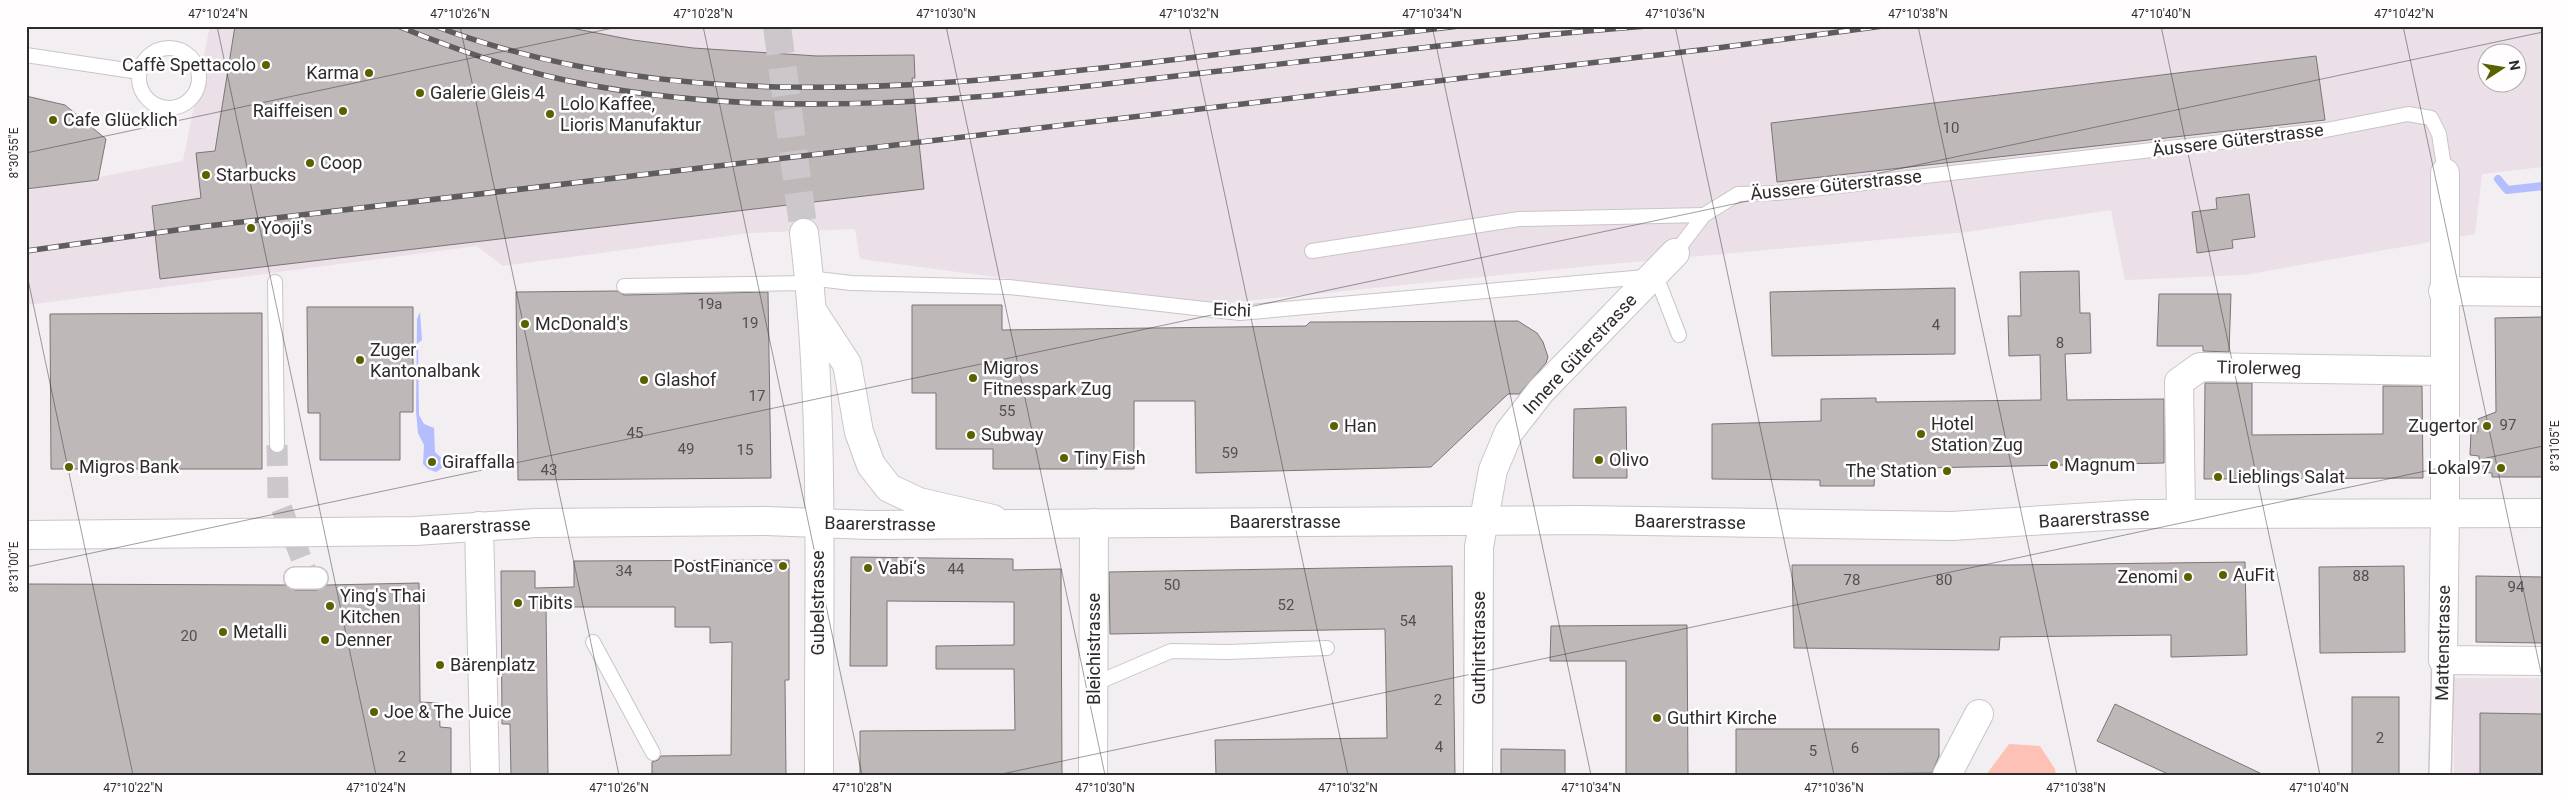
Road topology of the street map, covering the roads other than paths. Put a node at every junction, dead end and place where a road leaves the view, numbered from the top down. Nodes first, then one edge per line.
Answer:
1 (26, 55) edge
2 (139, 72) junction
3 (2445, 173) joint
4 (1704, 215) junction
5 (804, 233) tunnel mouth
6 (1312, 251) dead end
7 (1675, 253) joint
8 (1656, 276) junction
9 (810, 280) junction
10 (275, 282) dead end
11 (624, 286) dead end
12 (2443, 291) junction
13 (2543, 292) edge
14 (813, 312) junction
15 (1679, 335) dead end
16 (2444, 370) junction
17 (277, 445) tunnel mouth
18 (2445, 512) junction
19 (2543, 513) edge
20 (2181, 514) junction
21 (1484, 521) junction
22 (818, 523) junction
23 (1094, 523) junction
24 (1021, 525) junction
25 (479, 526) junction
26 (26, 535) edge
27 (593, 642) dead end
28 (1327, 648) dead end
29 (2443, 660) junction
30 (2543, 661) edge
31 (1094, 684) junction
32 (1979, 714) dead end
33 (653, 753) dead end
34 (485, 775) edge
35 (820, 775) edge
36 (1093, 775) edge
37 (1478, 775) edge
38 (1947, 775) edge
39 (2440, 775) edge

1 - 2 lane
2 - 2 lane
3 - 4 lane, Äussere Güterstrasse
3 - 12 street, Äussere Güterstrasse
4 - 6 lane
4 - 7 lane, Äussere Güterstrasse
5 - 9 street, Gubelstrasse
7 - 8 street, Innere Güterstrasse
8 - 9 lane, Eichi
8 - 15 lane
8 - 21 street, Innere Güterstrasse
9 - 11 lane, Eichi
9 - 14 street, Gubelstrasse
10 - 17 lane
12 - 13 street
12 - 16 street, Äussere Güterstrasse
14 - 22 street, Gubelstrasse
14 - 24 street, Gubelstrasse
16 - 18 street, Äussere Güterstrasse
16 - 20 street, Tirolerweg
18 - 19 street, Baarerstrasse
18 - 20 street, Baarerstrasse
18 - 29 street, Mattenstrasse
20 - 21 street, Baarerstrasse
21 - 23 street, Baarerstrasse
21 - 37 street, Guthirtstrasse
22 - 24 street, Baarerstrasse
22 - 25 street, Baarerstrasse
22 - 35 street, Gubelstrasse
23 - 24 street, Baarerstrasse
23 - 31 street, Bleichistrasse
25 - 26 street, Baarerstrasse
25 - 34 street
27 - 33 lane
28 - 31 lane
29 - 30 street
29 - 39 street, Mattenstrasse
31 - 36 street, Bleichistrasse
32 - 38 street

